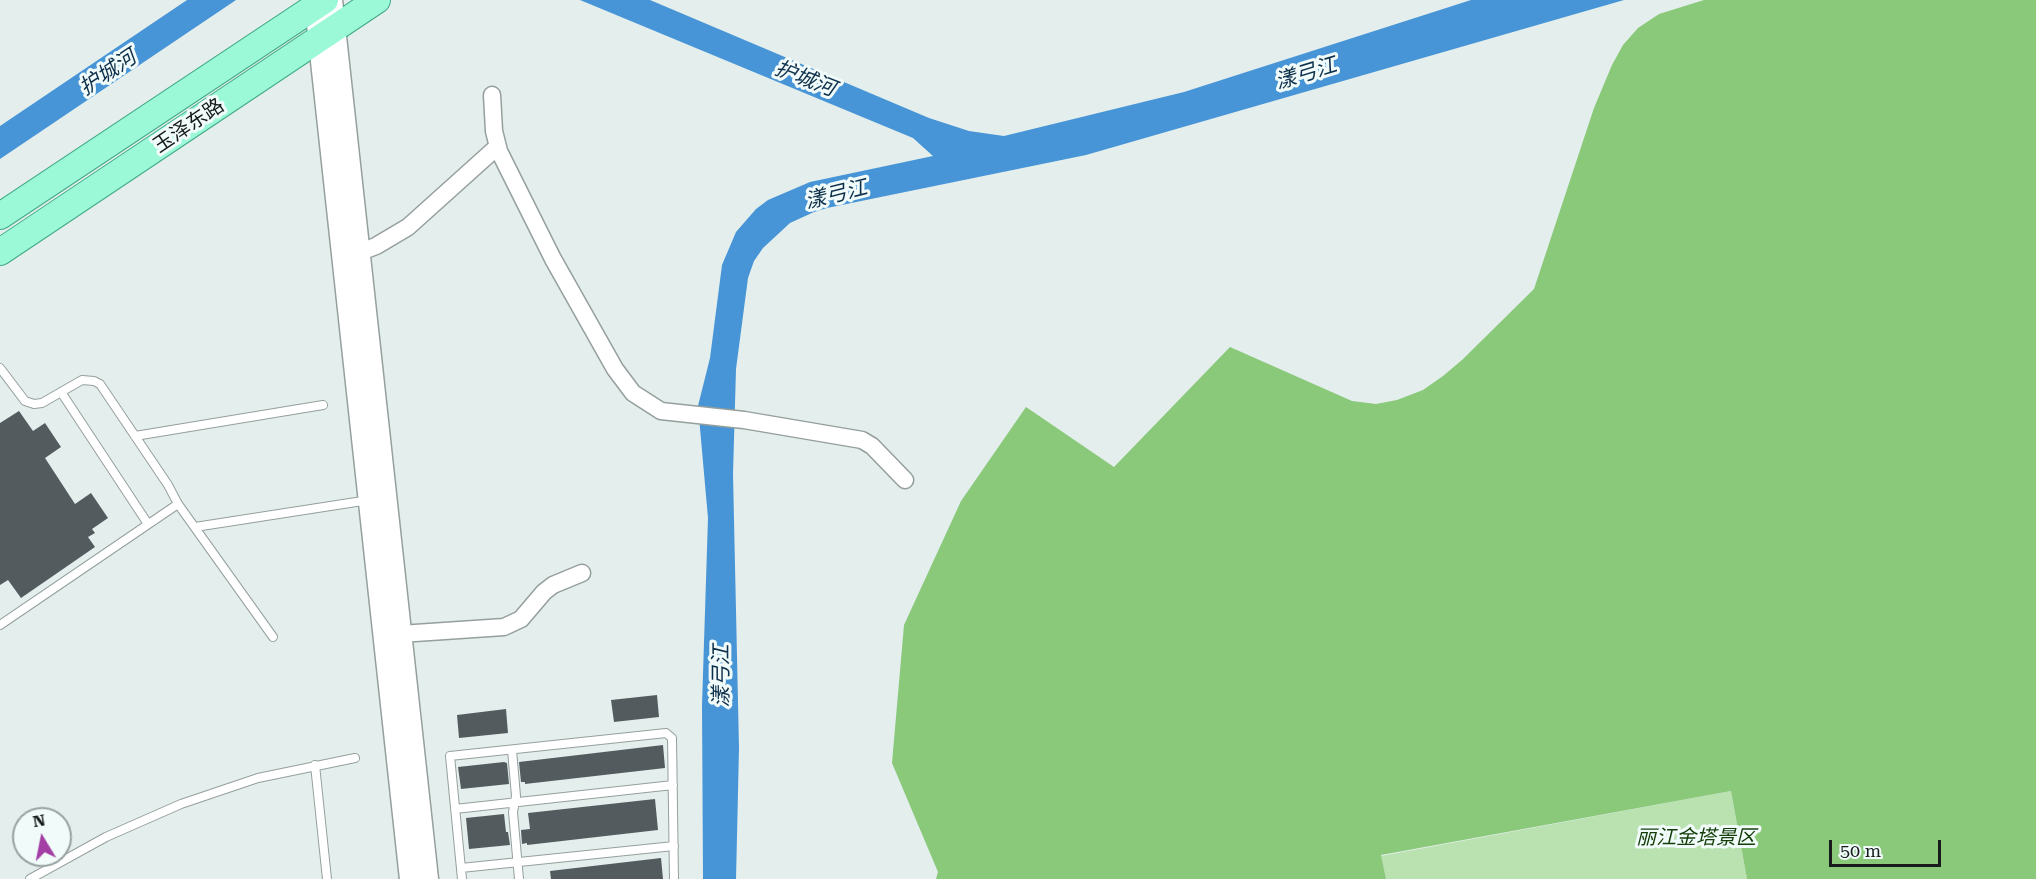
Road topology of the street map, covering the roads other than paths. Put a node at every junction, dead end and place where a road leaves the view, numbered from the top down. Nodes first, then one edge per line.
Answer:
1 (377, 0) edge
2 (324, 2) edge
3 (327, 34) junction
4 (492, 95) dead end
5 (497, 147) junction
6 (0, 216) edge
7 (0, 252) edge
8 (358, 253) junction
9 (0, 368) edge
10 (61, 392) junction
11 (323, 405) dead end
12 (135, 436) junction
13 (905, 480) dead end
14 (369, 500) junction
15 (178, 504) junction
16 (148, 524) junction
17 (195, 528) junction
18 (582, 573) dead end
19 (0, 625) edge
20 (400, 634) junction
21 (273, 637) dead end
22 (512, 750) junction
23 (355, 758) dead end
24 (315, 765) junction
25 (673, 785) junction
26 (515, 802) junction
27 (455, 809) junction
28 (674, 846) junction
29 (518, 862) junction
30 (461, 868) junction
31 (30, 879) edge
32 (327, 879) edge
33 (411, 879) edge
34 (427, 879) edge
35 (462, 879) edge
36 (519, 879) edge
37 (674, 879) edge

1 - 3 main road, 玉泽东路
2 - 3 street
2 - 6 main road, 玉泽东路
3 - 7 main road, 玉泽东路
3 - 8 street
3 - 14 street
4 - 5 street
5 - 8 street
5 - 13 street
8 - 20 street
9 - 10 lane
10 - 12 lane
10 - 16 lane
11 - 12 lane
12 - 15 lane
14 - 17 lane
14 - 33 street
15 - 16 lane
15 - 17 lane
16 - 19 lane
17 - 21 lane
18 - 20 street
20 - 34 street
22 - 25 lane
22 - 26 lane
22 - 27 lane
23 - 24 lane
24 - 31 lane
24 - 32 lane
25 - 26 lane
25 - 28 lane
26 - 27 lane
26 - 29 lane
27 - 30 lane
28 - 29 lane
28 - 37 lane
29 - 30 lane
29 - 36 lane
30 - 35 lane

